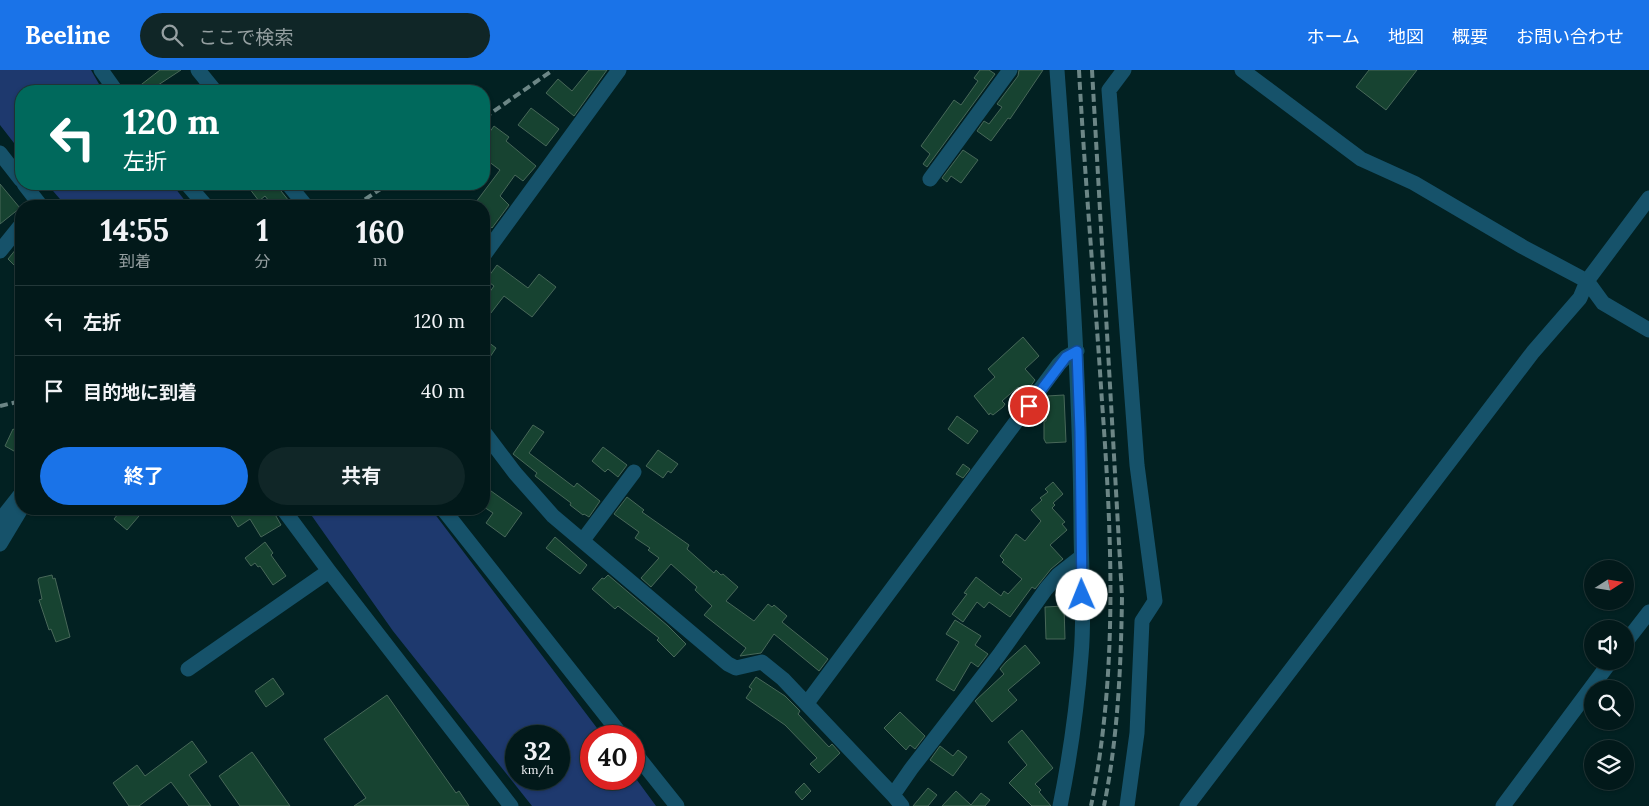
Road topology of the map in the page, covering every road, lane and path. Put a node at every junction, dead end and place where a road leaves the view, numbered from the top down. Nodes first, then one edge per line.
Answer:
1 (101, 70) edge
2 (198, 70) edge
3 (619, 70) edge
4 (1010, 70) edge
5 (1057, 70) edge
6 (1124, 70) edge
7 (1242, 70) edge
8 (112, 85) edge
9 (210, 85) edge
10 (0, 153) edge
11 (15, 172) edge
12 (930, 179) dead end
13 (192, 190) edge
14 (293, 190) edge
15 (1649, 198) edge
16 (201, 200) edge
17 (301, 200) edge
18 (15, 232) edge
19 (490, 247) edge
20 (0, 251) edge
21 (1587, 281) junction
22 (1649, 330) edge
23 (1077, 351) junction
24 (490, 440) edge
25 (634, 472) dead end
26 (15, 502) edge
27 (17, 515) edge
28 (287, 515) edge
29 (448, 515) edge
30 (0, 523) edge
31 (583, 540) junction
32 (0, 544) edge
33 (1081, 557) junction
34 (329, 571) junction
35 (1649, 612) edge
36 (1634, 631) edge
37 (188, 669) dead end
38 (1604, 670) edge
39 (807, 703) junction
40 (613, 725) edge
41 (645, 766) edge
42 (897, 800) edge
43 (511, 806) edge
44 (677, 806) edge
45 (1060, 806) edge
46 (1127, 806) edge
47 (1187, 806) edge
48 (1503, 806) edge

1 - 8 street
2 - 9 street
3 - 19 street
4 - 12 street
5 - 23 street
6 - 46 street
7 - 21 street
10 - 11 street
13 - 16 street
14 - 17 street
15 - 21 street
18 - 20 street
21 - 22 street
21 - 47 street
23 - 33 street
23 - 39 street
24 - 31 street
25 - 31 street
26 - 30 street
27 - 32 street
28 - 34 street
29 - 40 street
31 - 39 street
33 - 42 street
33 - 45 street
34 - 37 street
34 - 43 street
35 - 36 street
38 - 48 street
39 - 42 street
41 - 44 street

